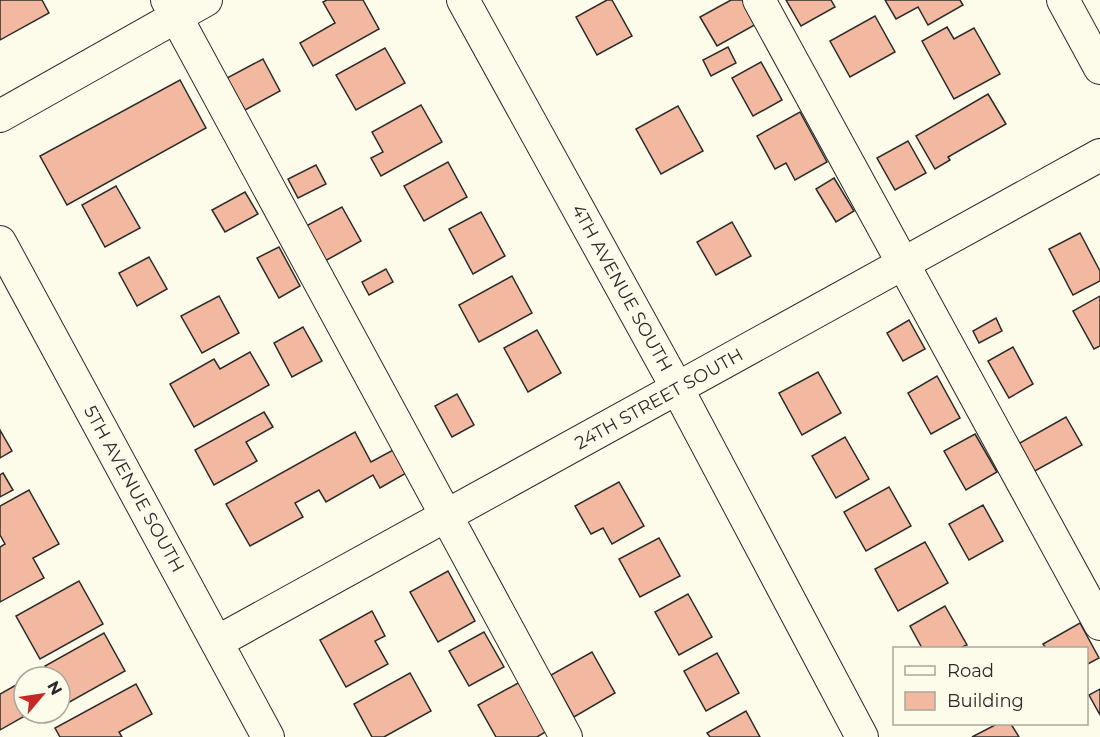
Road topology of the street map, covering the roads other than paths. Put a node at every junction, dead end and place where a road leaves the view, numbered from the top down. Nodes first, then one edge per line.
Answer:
1 (206, 0) edge
2 (463, 0) edge
3 (759, 0) edge
4 (1063, 0) edge
5 (172, 8) edge
6 (1100, 68) edge
7 (0, 116) edge
8 (1100, 155) edge
9 (0, 242) edge
10 (903, 264) junction
11 (678, 388) junction
12 (447, 515) junction
13 (1100, 624) edge
14 (217, 642) junction
15 (268, 737) edge
16 (566, 737) edge
17 (862, 737) edge

1 - 5 street
2 - 11 street, 4TH AVENUE SOUTH
3 - 10 street
4 - 6 street
5 - 7 street
5 - 12 street
8 - 10 street, 24TH STREET SOUTH
9 - 14 street, 5TH AVENUE SOUTH
10 - 11 street, 24TH STREET SOUTH
10 - 13 street
11 - 12 street, 24TH STREET SOUTH
11 - 17 street, 4TH AVENUE SOUTH
12 - 14 street, 24TH STREET SOUTH
12 - 16 street
14 - 15 street, 5TH AVENUE SOUTH

